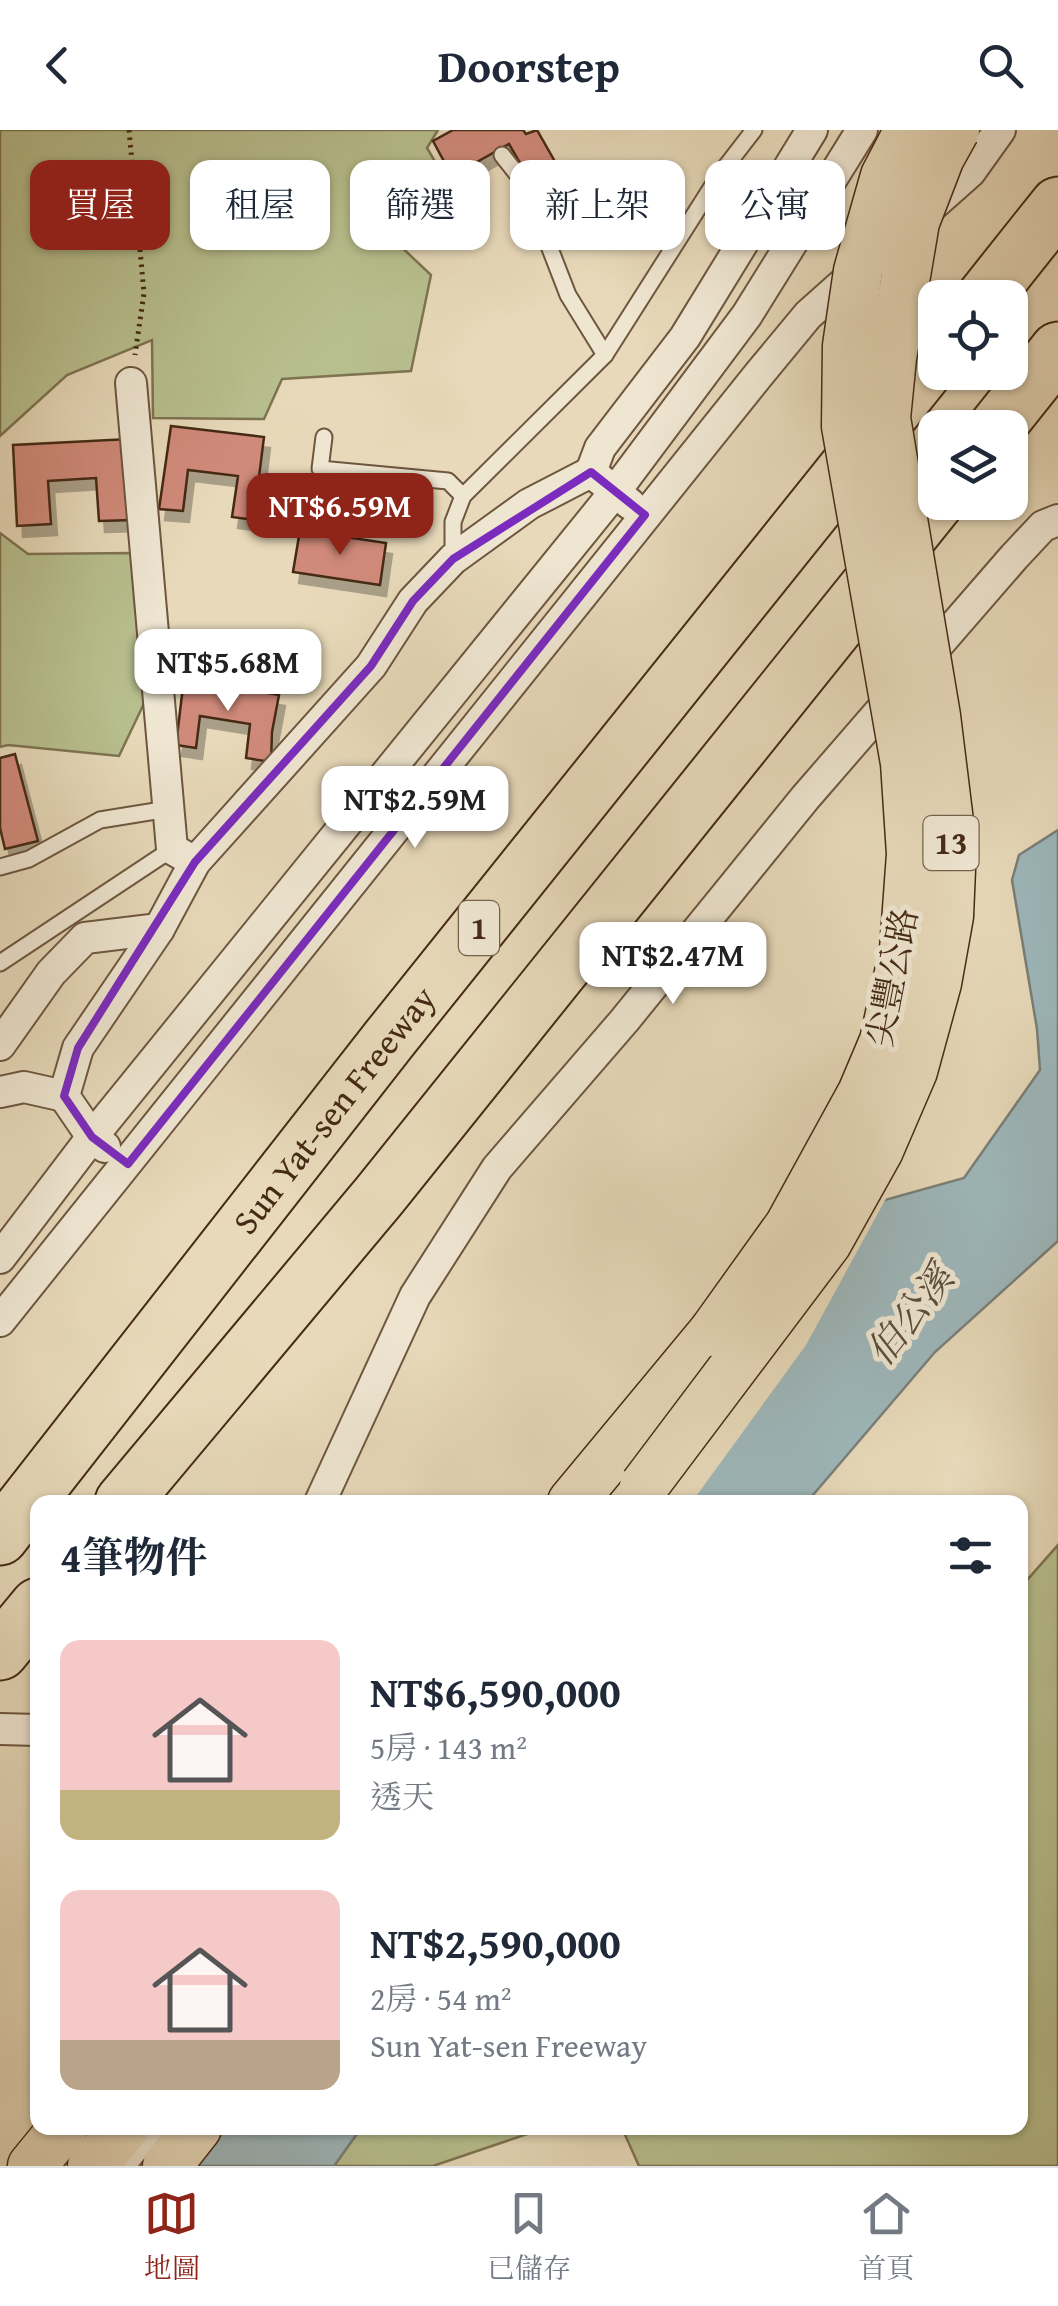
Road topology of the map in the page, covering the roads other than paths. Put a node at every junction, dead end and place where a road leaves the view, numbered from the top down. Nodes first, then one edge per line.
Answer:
1 (754, 130) edge
2 (812, 130) edge
3 (862, 130) edge
4 (909, 130) edge
5 (956, 130) edge
6 (1000, 130) edge
7 (502, 155) dead end
8 (1058, 205) edge
9 (998, 280) edge
10 (1058, 350) edge
11 (604, 354) junction
12 (918, 379) edge
13 (131, 383) road end
14 (1010, 410) edge
15 (324, 436) dead end
16 (591, 472) junction
17 (614, 492) junction
18 (464, 496) junction
19 (645, 515) junction
20 (922, 520) edge
21 (1058, 520) edge
22 (454, 560) junction
23 (168, 809) junction
24 (183, 855) junction
25 (0, 867) edge
26 (159, 929) junction
27 (0, 964) edge
28 (0, 1046) edge
29 (0, 1092) edge
30 (64, 1096) junction
31 (92, 1137) junction
32 (128, 1164) junction
33 (0, 1258) edge
34 (0, 1321) edge
35 (34, 1495) edge
36 (128, 1495) edge
37 (323, 1495) edge
38 (578, 1495) edge
39 (639, 1495) edge
40 (30, 1499) edge
41 (14, 1520) edge
42 (30, 1616) edge
43 (0, 1652) edge
44 (0, 1729) edge
45 (30, 1730) edge
46 (57, 2135) edge
47 (118, 2135) edge
48 (154, 2135) edge
49 (191, 2135) edge
50 (32, 2166) edge
51 (92, 2166) edge
52 (128, 2166) edge
53 (167, 2166) edge

1 - 11 lane
2 - 16 street
3 - 17 street
4 - 38 main road, 尖豐公路 / 13, bridge
5 - 39 main road, 尖豐公路 / 13, bridge
6 - 19 street
7 - 11 lane
8 - 9 highway
10 - 14 highway
11 - 18 lane
12 - 35 highway, Sun Yat-sen Freeway / 1
13 - 23 street
15 - 18 lane
16 - 17 street
16 - 22 street
17 - 19 street
17 - 31 street
18 - 22 lane
19 - 32 street
20 - 36 highway
21 - 37 street
22 - 24 street
23 - 24 street
23 - 25 lane
24 - 26 street
24 - 27 lane
26 - 28 street
26 - 30 street
29 - 30 street
30 - 31 street
31 - 32 street
31 - 33 street
32 - 34 street
40 - 41 highway, Sun Yat-sen Freeway / 1
42 - 43 highway
44 - 45 street
46 - 50 main road
47 - 51 main road
48 - 52 lane
49 - 53 main road

